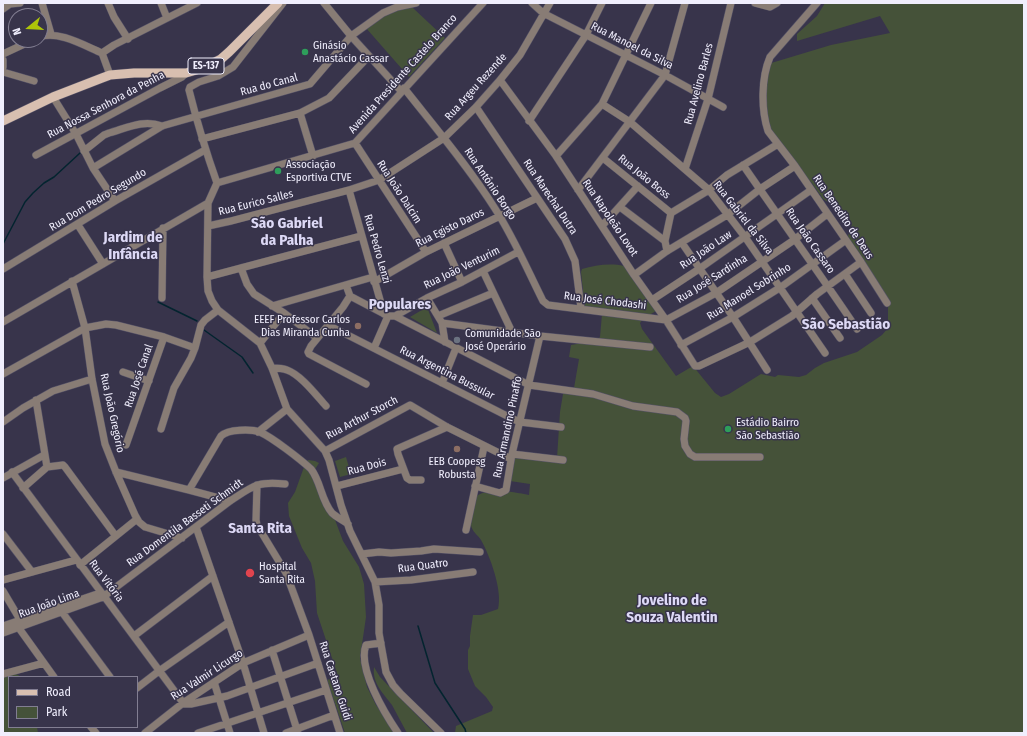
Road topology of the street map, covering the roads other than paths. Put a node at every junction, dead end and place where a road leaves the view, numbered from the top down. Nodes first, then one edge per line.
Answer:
1 (20, 3) edge
2 (42, 3) edge
3 (108, 3) edge
4 (161, 3) edge
5 (197, 3) edge
6 (278, 3) edge
7 (283, 3) edge
8 (324, 3) edge
9 (416, 3) edge
10 (483, 3) edge
11 (532, 3) edge
12 (550, 3) edge
13 (602, 3) edge
14 (651, 3) edge
15 (685, 3) edge
16 (731, 3) edge
17 (755, 3) edge
18 (777, 3) edge
19 (817, 3) edge
20 (3, 9) edge
21 (543, 13) junction
22 (167, 18) junction
23 (51, 34) junction
24 (48, 35) edge
25 (586, 35) junction
26 (352, 36) junction
27 (128, 39) junction
28 (16, 48) edge
29 (102, 53) junction
30 (3, 54) edge
31 (625, 55) junction
32 (369, 56) junction
33 (3, 60) edge
34 (3, 67) edge
35 (3, 72) edge
36 (186, 73) junction
37 (110, 75) junction
38 (665, 75) junction
39 (500, 80) junction
40 (34, 81) dead end
41 (402, 90) junction
42 (53, 97) junction
43 (708, 99) junction
44 (602, 104) junction
45 (476, 107) junction
46 (723, 107) dead end
47 (300, 113) junction
48 (195, 116) junction
49 (529, 120) junction
50 (3, 121) edge
51 (630, 122) junction
52 (162, 126) junction
53 (76, 134) junction
54 (444, 138) junction
55 (202, 139) junction
56 (355, 143) junction
57 (778, 144) junction
58 (205, 150) junction
59 (84, 151) junction
60 (36, 155) dead end
61 (313, 156) junction
62 (556, 156) junction
63 (603, 158) junction
64 (743, 165) junction
65 (795, 166) junction
66 (93, 168) junction
67 (685, 169) junction
68 (379, 180) junction
69 (217, 183) junction
70 (638, 186) junction
71 (760, 189) junction
72 (349, 190) junction
73 (578, 190) junction
74 (709, 190) junction
75 (811, 190) junction
76 (537, 198) junction
77 (115, 202) junction
78 (208, 202) junction
79 (620, 207) junction
80 (672, 213) junction
81 (727, 214) junction
82 (778, 214) junction
83 (827, 214) junction
84 (500, 216) junction
85 (78, 225) junction
86 (208, 226) junction
87 (602, 226) junction
88 (163, 228) junction
89 (361, 236) junction
90 (745, 237) junction
91 (794, 240) junction
92 (846, 240) junction
93 (665, 241) junction
94 (444, 243) junction
95 (682, 243) junction
96 (667, 251) junction
97 (426, 252) junction
98 (518, 252) junction
99 (762, 261) junction
100 (861, 262) junction
101 (813, 263) junction
102 (102, 264) junction
103 (241, 268) junction
104 (3, 269) edge
105 (699, 269) junction
106 (483, 271) junction
107 (845, 274) junction
108 (634, 275) junction
109 (206, 277) junction
110 (373, 279) junction
111 (72, 281) junction
112 (462, 282) junction
113 (346, 285) junction
114 (828, 286) junction
115 (781, 287) junction
116 (493, 293) junction
117 (716, 293) junction
118 (350, 296) junction
119 (162, 298) dead end
120 (427, 298) junction
121 (812, 298) junction
122 (652, 300) junction
123 (543, 301) joint
124 (887, 304) dead end
125 (272, 306) junction
126 (581, 308) junction
127 (218, 310) junction
128 (796, 312) junction
129 (284, 313) junction
130 (872, 313) dead end
131 (389, 316) junction
132 (734, 317) junction
133 (440, 320) junction
134 (666, 320) junction
135 (3, 322) edge
136 (328, 325) junction
137 (85, 328) junction
138 (857, 329) dead end
139 (512, 332) junction
140 (540, 336) junction
141 (164, 337) junction
142 (317, 338) junction
143 (840, 338) dead end
144 (445, 342) junction
145 (750, 342) junction
146 (260, 343) junction
147 (681, 345) junction
148 (650, 347) dead end
149 (195, 348) junction
150 (374, 348) junction
151 (456, 348) junction
152 (825, 353) dead end
153 (272, 368) junction
154 (767, 370) dead end
155 (123, 372) dead end
156 (3, 374) edge
157 (92, 379) junction
158 (149, 381) junction
159 (442, 383) junction
160 (366, 384) dead end
161 (529, 385) junction
162 (36, 400) junction
163 (326, 406) dead end
164 (287, 409) junction
165 (3, 422) edge
166 (520, 422) junction
167 (446, 427) junction
168 (561, 428) dead end
169 (161, 429) dead end
170 (258, 432) junction
171 (126, 445) dead end
172 (484, 447) junction
173 (324, 451) junction
174 (44, 455) junction
175 (512, 457) junction
176 (760, 457) dead end
177 (563, 460) dead end
178 (47, 467) junction
179 (403, 468) junction
180 (12, 472) junction
181 (116, 472) junction
182 (3, 478) edge
183 (421, 480) dead end
184 (285, 484) dead end
185 (257, 485) junction
186 (337, 486) junction
187 (475, 486) junction
188 (23, 488) junction
189 (189, 490) junction
190 (230, 501) junction
191 (137, 519) junction
192 (348, 524) junction
193 (196, 527) junction
194 (466, 530) dead end
195 (3, 534) edge
196 (115, 535) junction
197 (182, 538) junction
198 (480, 552) dead end
199 (362, 554) junction
200 (78, 562) junction
201 (32, 572) junction
202 (473, 572) dead end
203 (213, 576) junction
204 (3, 580) edge
205 (375, 582) junction
206 (3, 591) edge
207 (102, 595) junction
208 (60, 609) junction
209 (229, 622) junction
210 (19, 624) junction
211 (3, 626) edge
212 (3, 633) edge
213 (309, 635) junction
214 (134, 636) junction
215 (381, 643) junction
216 (272, 650) junction
217 (44, 663) junction
218 (243, 663) junction
219 (318, 663) junction
220 (4, 671) edge
221 (159, 671) junction
222 (53, 676) edge
223 (109, 676) edge
224 (280, 676) junction
225 (214, 682) junction
226 (138, 687) edge
227 (250, 688) junction
228 (326, 690) junction
229 (219, 698) junction
230 (183, 703) junction
231 (289, 703) junction
232 (258, 713) junction
233 (334, 716) junction
234 (227, 723) junction
235 (298, 731) edge
236 (145, 733) edge
237 (198, 733) edge
238 (230, 733) edge
239 (264, 733) edge
240 (286, 733) edge
241 (340, 733) edge
242 (398, 733) edge
243 (441, 733) edge

1 - 20 street
2 - 23 street
3 - 27 street
4 - 22 street
5 - 22 street
6 - 36 main road, ES-137
7 - 48 street
8 - 26 street, Rua Antônio Borgo
9 - 26 street, Rua do Canal
10 - 41 street, Avenida Presidente Castelo Branco
11 - 21 street, Rua Manoel da Silva
12 - 21 street, Rua Argeu Rezende
13 - 25 street
14 - 31 street
15 - 38 street
16 - 43 street, Rua Avelino Barles
17 - 18 street
19 - 57 street, Rua Benedito de Deus
21 - 25 street, Rua Manoel da Silva
21 - 39 street, Rua Argeu Rezende
22 - 27 street
23 - 24 street
23 - 29 street
25 - 31 street, Rua Manoel da Silva
25 - 49 street
26 - 32 street, Rua Antônio Borgo
26 - 48 street, Rua do Canal
27 - 29 street
28 - 30 street
29 - 37 street
31 - 38 street, Rua Manoel da Silva
31 - 44 street
32 - 41 street, Rua Antônio Borgo
32 - 47 street
33 - 34 street
35 - 40 street
36 - 37 main road, ES-137
36 - 53 street, Rua Nossa Senhora da Penha
37 - 42 main road, ES-137
38 - 43 street, Rua Manoel da Silva
38 - 51 street
39 - 45 street, Rua Argeu Rezende
39 - 49 street, Rua Napoleão Lovot
41 - 54 street, Rua Antônio Borgo
41 - 56 street, Avenida Presidente Castelo Branco
42 - 50 main road, ES-137
42 - 53 street
43 - 46 street, Rua Manoel da Silva
43 - 67 street, Rua Avelino Barles
44 - 51 street, Rua Gabriel da Silva
44 - 62 street
45 - 54 street, Rua Argeu Rezende
45 - 76 street, Rua Marechal Dutra
47 - 55 street
47 - 61 street
48 - 52 street, Rua do Canal
48 - 55 street
49 - 62 street, Rua Napoleão Lovot
51 - 63 street
51 - 67 street, Rua Gabriel da Silva
52 - 59 street
52 - 66 street
53 - 59 street
53 - 60 street, Rua Nossa Senhora da Penha
54 - 68 street, Rua Argeu Rezende
54 - 84 street, Rua Antônio Borgo
55 - 58 street
56 - 61 street, Avenida Presidente Castelo Branco
56 - 68 street, Rua João Dalcim
57 - 64 street
57 - 65 street, Rua Benedito de Deus
58 - 69 street
58 - 77 street, Rua Dom Pedro Segundo
59 - 66 street
61 - 69 street, Avenida Presidente Castelo Branco
62 - 73 street, Rua Napoleão Lovot
63 - 70 street, Rua João Boss
63 - 73 street
64 - 71 street, Rua João Cassaro
64 - 74 street
65 - 71 street
65 - 75 street, Rua Benedito de Deus
66 - 77 street
67 - 74 street, Rua Gabriel da Silva
68 - 72 street, Rua Eurico Salles
68 - 97 street, Rua João Dalcim
69 - 78 street
70 - 79 street
70 - 80 street, Rua João Boss
71 - 81 street
71 - 82 street, Rua João Cassaro
72 - 86 street, Rua Eurico Salles
72 - 89 street, Rua Pedro Lenzi
73 - 87 street, Rua Napoleão Lovot
74 - 80 street
74 - 81 street, Rua Gabriel da Silva
75 - 82 street, Rua João Law
75 - 83 street, Rua Benedito de Deus
76 - 84 street, Rua Egisto Daros
76 - 126 street, Rua Marechal Dutra
77 - 85 street, Rua Dom Pedro Segundo
78 - 86 street
78 - 88 street
79 - 87 street
79 - 93 street
80 - 93 street
81 - 90 street, Rua Gabriel da Silva
81 - 95 street
82 - 90 street, Rua João Law
82 - 91 street, Rua João Cassaro
83 - 91 street, Rua José Sardinha
83 - 92 street, Rua Benedito de Deus
84 - 94 street, Rua Egisto Daros
84 - 98 street, Rua Antônio Borgo
85 - 102 street
85 - 104 street, Rua Dom Pedro Segundo
86 - 109 street
87 - 108 street, Rua Napoleão Lovot
88 - 102 street
88 - 119 street
89 - 103 street
89 - 110 street, Rua Pedro Lenzi
90 - 99 street, Rua Gabriel da Silva
90 - 105 street, Rua João Law
91 - 99 street, Rua José Sardinha
91 - 101 street, Rua João Cassaro
92 - 100 street, Rua Benedito de Deus
92 - 101 street, Rua Manoel Sobrinho
93 - 96 street
94 - 97 street, Rua Egisto Daros
94 - 112 street
95 - 96 street
95 - 105 street
96 - 108 street
97 - 110 street, Rua Egisto Daros
98 - 106 street, Rua João Venturim
98 - 123 street, Rua Antônio Borgo
99 - 115 street, Rua Gabriel da Silva
99 - 117 street, Rua José Sardinha
100 - 107 street
100 - 124 street, Rua Benedito de Deus
101 - 114 street, Rua João Cassaro
101 - 115 street, Rua Manoel Sobrinho
102 - 111 street
103 - 109 street
103 - 125 street
105 - 117 street
105 - 122 street, Rua João Law
106 - 112 street, Rua João Venturim
106 - 116 street
107 - 114 street
107 - 130 street
108 - 122 street, Rua Napoleão Lovot
109 - 127 street
110 - 113 street, Rua Egisto Daros
110 - 131 street, Rua Pedro Lenzi
111 - 135 street
111 - 137 street, Rua João Gregório
112 - 120 street, Rua João Venturim
113 - 118 street
113 - 125 street, Rua Egisto Daros
114 - 121 street
114 - 138 street, Rua João Cassaro
115 - 128 street, Rua Gabriel da Silva
115 - 132 street, Rua Manoel Sobrinho
116 - 133 street
116 - 139 street
117 - 132 street
117 - 134 street, Rua José Sardinha
118 - 131 street
118 - 136 street
120 - 131 street, Rua João Venturim
120 - 133 street
121 - 128 street
121 - 143 street
122 - 134 street, Rua Napoleão Lovot
123 - 126 street, Rua José Chodashi
125 - 129 street
126 - 134 street, Rua José Chodashi
127 - 146 street
127 - 149 street
128 - 145 street
128 - 152 street, Rua Gabriel da Silva
129 - 142 street
129 - 146 street
131 - 144 street
131 - 150 street
132 - 145 street
132 - 147 street, Rua Manoel Sobrinho
133 - 139 street
133 - 144 street
134 - 147 street, Rua Napoleão Lovot
136 - 142 street
136 - 150 street, Rua Argentina Bussular
137 - 141 street
137 - 156 street
137 - 157 street, Rua João Gregório
139 - 140 street
140 - 148 street
140 - 161 street, Rua Armandino Pinaffo
141 - 149 street
141 - 158 street, Rua José Canal
142 - 160 street
144 - 151 street
145 - 147 street, Rua Napoleão Lovot
145 - 154 street
146 - 153 street
149 - 169 street
150 - 159 street, Rua Argentina Bussular
151 - 159 street
151 - 161 street
153 - 163 street
153 - 164 street
155 - 158 street
157 - 162 street
157 - 181 street, Rua João Gregório
158 - 171 street, Rua José Canal
159 - 166 street, Rua Argentina Bussular
161 - 166 street, Rua Armandino Pinaffo
161 - 176 street
162 - 165 street
162 - 174 street
164 - 170 street
164 - 173 street
166 - 168 street, Rua Argentina Bussular
166 - 175 street, Rua Armandino Pinaffo
167 - 172 street
167 - 173 street, Rua Arthur Storch
167 - 179 street
170 - 189 street
170 - 192 street
172 - 175 street
172 - 187 street
173 - 186 street
174 - 178 street
174 - 180 street
175 - 177 street
175 - 187 street, Rua Armandino Pinaffo
178 - 188 street
178 - 196 street
179 - 183 street
179 - 186 street, Rua Dois
180 - 182 street
180 - 188 street, Rua Vitória
181 - 189 street
181 - 191 street, Rua João Gregório
184 - 185 street, Rua Domentila Basseti Schmidt
185 - 190 street, Rua Domentila Basseti Schmidt
185 - 213 street, Rua Caetano Guidi
186 - 192 street
187 - 194 street
188 - 200 street, Rua Vitória
189 - 190 street
190 - 193 street, Rua Domentila Basseti Schmidt
191 - 196 street
191 - 197 street
192 - 199 street
193 - 197 street, Rua Domentila Basseti Schmidt
193 - 203 street
195 - 201 street
196 - 200 street
197 - 207 street, Rua Domentila Basseti Schmidt
198 - 199 street
199 - 205 street
200 - 201 street
200 - 207 street, Rua Vitória
201 - 204 street
202 - 205 street, Rua Quatro
203 - 209 street
203 - 214 street
205 - 215 street
206 - 210 street
207 - 208 street, Rua João Lima
207 - 214 street, Rua Vitória
208 - 210 street, Rua João Lima
208 - 223 street
209 - 218 street
209 - 221 street
210 - 211 street, Rua João Lima
210 - 212 street, Rua João Lima
210 - 217 street
213 - 216 street, Rua Valmir Licurgo
213 - 219 street, Rua Caetano Guidi
214 - 221 street, Rua Vitória
215 - 242 street
215 - 243 street
216 - 218 street, Rua Valmir Licurgo
216 - 224 street
217 - 220 street
217 - 222 street
218 - 225 street, Rua Valmir Licurgo
218 - 227 street
219 - 224 street
219 - 228 street, Rua Caetano Guidi
221 - 226 street
221 - 230 street, Rua Vitória
224 - 227 street
224 - 231 street
225 - 229 street
225 - 230 street, Rua Valmir Licurgo
227 - 229 street
227 - 232 street
228 - 231 street
228 - 233 street, Rua Caetano Guidi
229 - 230 street
229 - 234 street
230 - 236 street, Rua Valmir Licurgo
231 - 232 street
231 - 235 street
232 - 234 street
232 - 239 street
233 - 235 street
233 - 241 street, Rua Caetano Guidi
234 - 237 street
234 - 238 street
235 - 240 street

